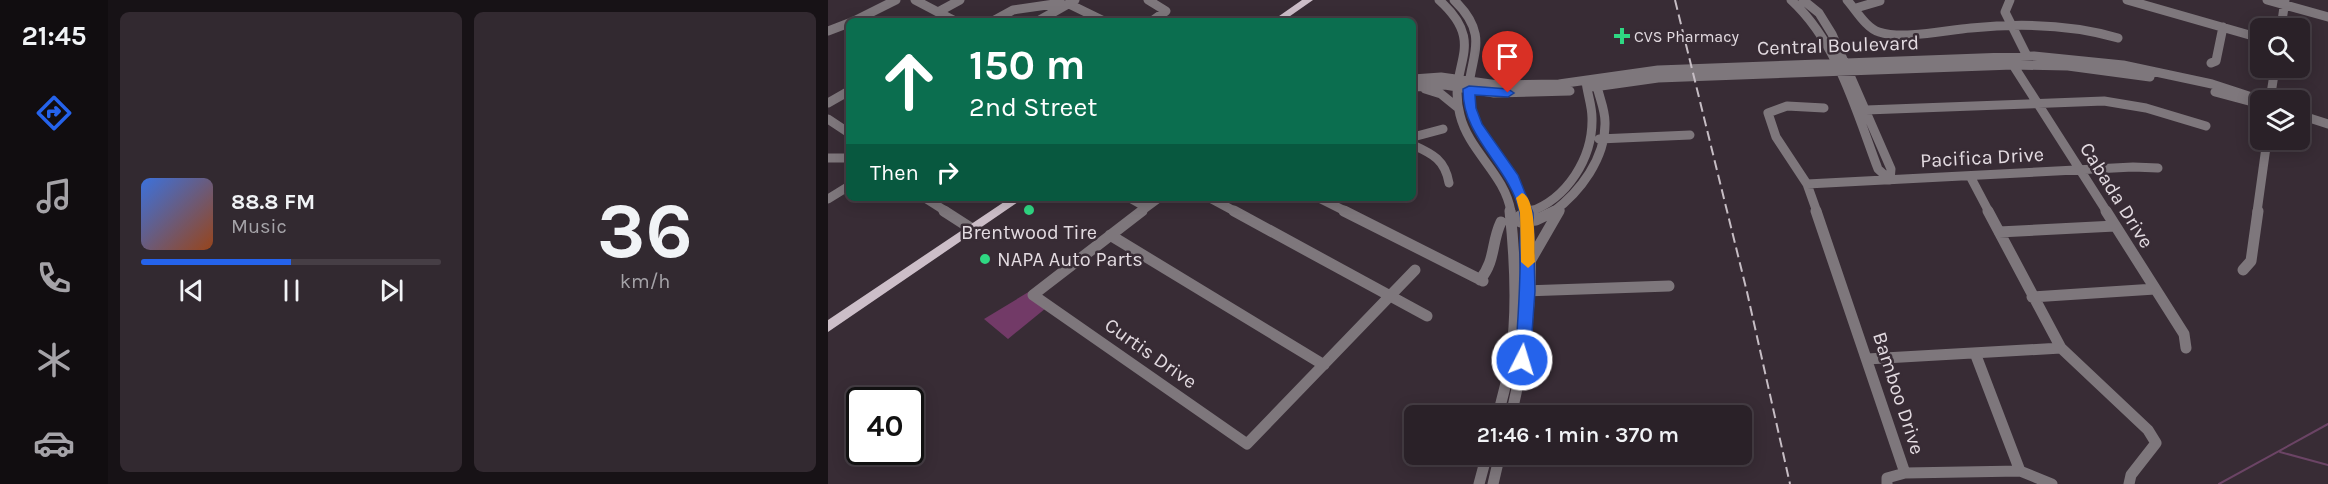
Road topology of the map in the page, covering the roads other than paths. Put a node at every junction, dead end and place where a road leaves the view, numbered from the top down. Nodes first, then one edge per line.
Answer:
1 (896, 0) edge
2 (915, 0) edge
3 (949, 0) edge
4 (960, 0) edge
5 (1148, 0) edge
6 (1308, 0) edge
7 (1440, 0) edge
8 (1454, 0) edge
9 (1791, 0) edge
10 (1803, 0) edge
11 (1847, 0) edge
12 (2010, 0) edge
13 (2127, 0) edge
14 (2266, 0) edge
15 (1068, 1) edge
16 (1880, 1) edge
17 (1162, 2) edge
18 (2285, 2) edge
19 (1856, 8) junction
20 (935, 10) junction
21 (2328, 17) edge
22 (860, 18) edge
23 (950, 18) edge
24 (998, 18) edge
25 (1042, 18) edge
26 (1099, 18) edge
27 (1156, 18) edge
28 (1281, 18) edge
29 (2283, 18) edge
30 (846, 24) edge
31 (2011, 26) junction
32 (2223, 27) junction
33 (828, 31) edge
34 (2250, 35) edge
35 (2118, 38) dead end
36 (2027, 56) junction
37 (2211, 63) dead end
38 (2013, 65) junction
39 (1847, 67) junction
40 (1836, 68) junction
41 (1416, 80) edge
42 (1457, 83) junction
43 (1591, 84) junction
44 (1469, 85) junction
45 (1416, 87) edge
46 (1416, 88) edge
47 (846, 93) edge
48 (2250, 98) edge
49 (2250, 99) edge
50 (828, 103) edge
51 (2037, 104) junction
52 (1458, 108) junction
53 (1824, 108) dead end
54 (1866, 110) junction
55 (2310, 118) edge
56 (828, 119) edge
57 (2328, 124) edge
58 (2206, 126) dead end
59 (1443, 129) dead end
60 (846, 131) edge
61 (1690, 135) dead end
62 (1416, 136) edge
63 (1604, 139) junction
64 (1590, 140) junction
65 (1416, 146) edge
66 (2266, 150) edge
67 (828, 158) edge
68 (845, 158) edge
69 (2158, 168) dead end
70 (2080, 170) junction
71 (1970, 176) junction
72 (1890, 180) junction
73 (1449, 183) dead end
74 (1807, 184) junction
75 (846, 188) edge
76 (828, 199) edge
77 (930, 201) edge
78 (1014, 201) edge
79 (1135, 201) edge
80 (1155, 201) edge
81 (1216, 201) edge
82 (1325, 201) edge
83 (1146, 207) junction
84 (1562, 207) junction
85 (1527, 218) junction
86 (1506, 222) junction
87 (2115, 225) junction
88 (972, 229) junction
89 (2000, 232) junction
90 (1110, 235) junction
91 (1528, 266) junction
92 (1415, 270) dead end
93 (2243, 270) dead end
94 (1669, 286) dead end
95 (2155, 289) junction
96 (1514, 291) junction
97 (1528, 291) junction
98 (1391, 296) junction
99 (2032, 297) junction
100 (1427, 316) dead end
101 (828, 327) edge
102 (2061, 348) junction
103 (2186, 348) dead end
104 (1975, 353) junction
105 (1867, 359) junction
106 (1324, 365) junction
107 (1501, 405) edge
108 (1514, 405) edge
109 (1484, 465) edge
110 (1497, 465) edge
111 (2020, 471) junction
112 (1905, 473) junction
113 (1479, 484) edge
114 (1493, 484) edge
115 (1887, 484) edge
116 (2052, 484) edge
117 (2129, 484) edge

1 - 22 street
2 - 20 street
3 - 20 street
4 - 20 street
5 - 17 street
6 - 28 main road
7 - 42 street
8 - 44 street
9 - 40 street
10 - 39 street
11 - 19 street
12 - 31 street
13 - 32 street
14 - 18 street
15 - 24 street
15 - 25 street
15 - 26 street
16 - 19 street
17 - 27 street
18 - 21 street
18 - 29 street
19 - 31 street
20 - 23 street
30 - 33 street
31 - 35 street
31 - 36 street
32 - 34 street
32 - 37 street
36 - 39 street, Central Boulevard
36 - 48 street, Central Boulevard
38 - 39 street, Central Boulevard
38 - 49 street, Central Boulevard
38 - 51 street, Cabada Drive
39 - 40 street, Central Boulevard
39 - 54 street
40 - 43 street, Central Boulevard
40 - 72 street
41 - 42 street, Central Boulevard
42 - 44 street, Central Boulevard
42 - 45 street, Central Boulevard
42 - 52 street
43 - 44 street, Central Boulevard
43 - 63 street
43 - 64 street
44 - 85 street
46 - 52 street
47 - 50 street
51 - 54 street
51 - 58 street
51 - 70 street, Cabada Drive
52 - 86 street
53 - 74 street, Bamboo Drive
54 - 72 street
55 - 57 street
56 - 60 street
59 - 62 street
61 - 63 street
63 - 64 street
63 - 84 street
64 - 85 street
65 - 73 street
66 - 93 street
67 - 68 street
69 - 70 street, Pacifica Drive
70 - 71 street, Pacifica Drive
70 - 87 street, Cabada Drive
71 - 72 street, Pacifica Drive
71 - 89 street
72 - 74 street, Pacifica Drive
74 - 105 street, Bamboo Drive
75 - 76 street
77 - 88 street
78 - 88 main road
79 - 83 street
80 - 83 street
81 - 98 street
82 - 86 street
83 - 90 street
84 - 85 street
84 - 91 street
85 - 86 street
85 - 91 street
86 - 96 street
87 - 89 street
87 - 95 street, Cabada Drive
88 - 101 main road
89 - 99 street
90 - 106 street
90 - 106 street, Curtis Drive
91 - 97 street
92 - 98 street
94 - 97 street
95 - 99 street
95 - 103 street, Cabada Drive
96 - 97 street
96 - 107 street
97 - 108 street
98 - 100 street
98 - 106 street
99 - 102 street
102 - 104 street
102 - 117 street
104 - 105 street
104 - 111 street
105 - 112 street, Bamboo Drive
109 - 113 street
110 - 114 street
111 - 112 street, Bamboo Drive
111 - 116 street, Bamboo Drive
112 - 115 street

